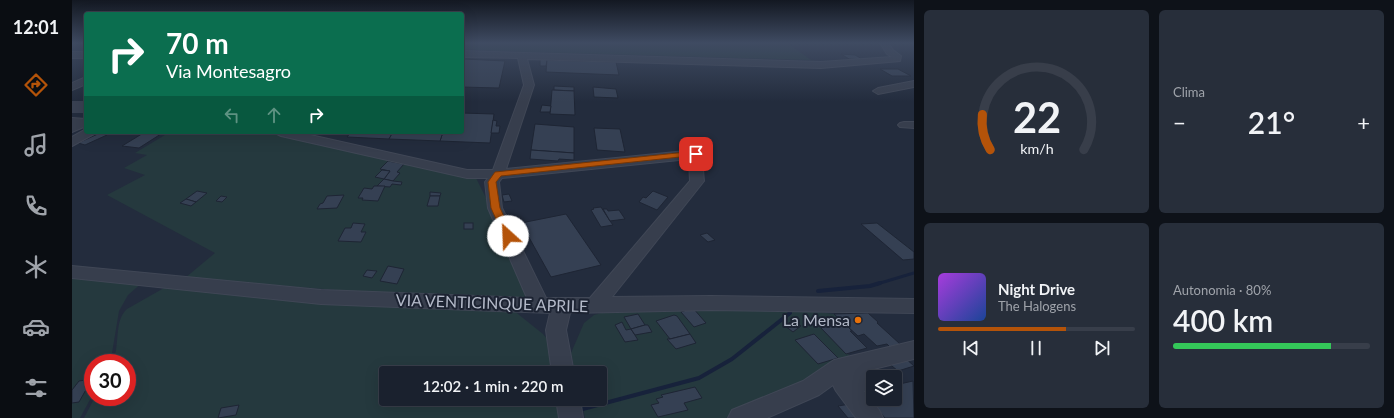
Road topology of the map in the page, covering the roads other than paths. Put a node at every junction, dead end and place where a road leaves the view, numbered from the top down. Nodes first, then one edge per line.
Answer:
1 (524, 63) edge
2 (738, 63) edge
3 (848, 63) edge
4 (84, 76) edge
5 (914, 84) edge
6 (72, 87) edge
7 (878, 91) dead end
8 (72, 121) edge
9 (84, 122) edge
10 (84, 123) edge
11 (72, 130) edge
12 (86, 134) edge
13 (290, 134) edge
14 (72, 142) edge
15 (498, 174) junction
16 (72, 272) edge
17 (540, 306) junction
18 (562, 306) junction
19 (594, 306) junction
20 (914, 306) edge
21 (914, 350) edge
22 (562, 366) edge
23 (877, 370) edge
24 (866, 372) edge
25 (866, 375) edge
26 (569, 406) edge
27 (572, 418) edge
28 (740, 418) edge
29 (871, 418) edge

1 - 15 street
2 - 3 street
4 - 6 street
5 - 7 street
8 - 9 street
10 - 11 street
12 - 14 street
13 - 15 street
15 - 17 street
15 - 19 street
16 - 17 street, VIA VENTICINQUE APRILE
17 - 18 street, VIA VENTICINQUE APRILE
18 - 19 street, VIA VENTICINQUE APRILE
18 - 22 street
19 - 20 street, VIA VENTICINQUE APRILE
21 - 23 street
24 - 28 street
25 - 29 street
26 - 27 street

